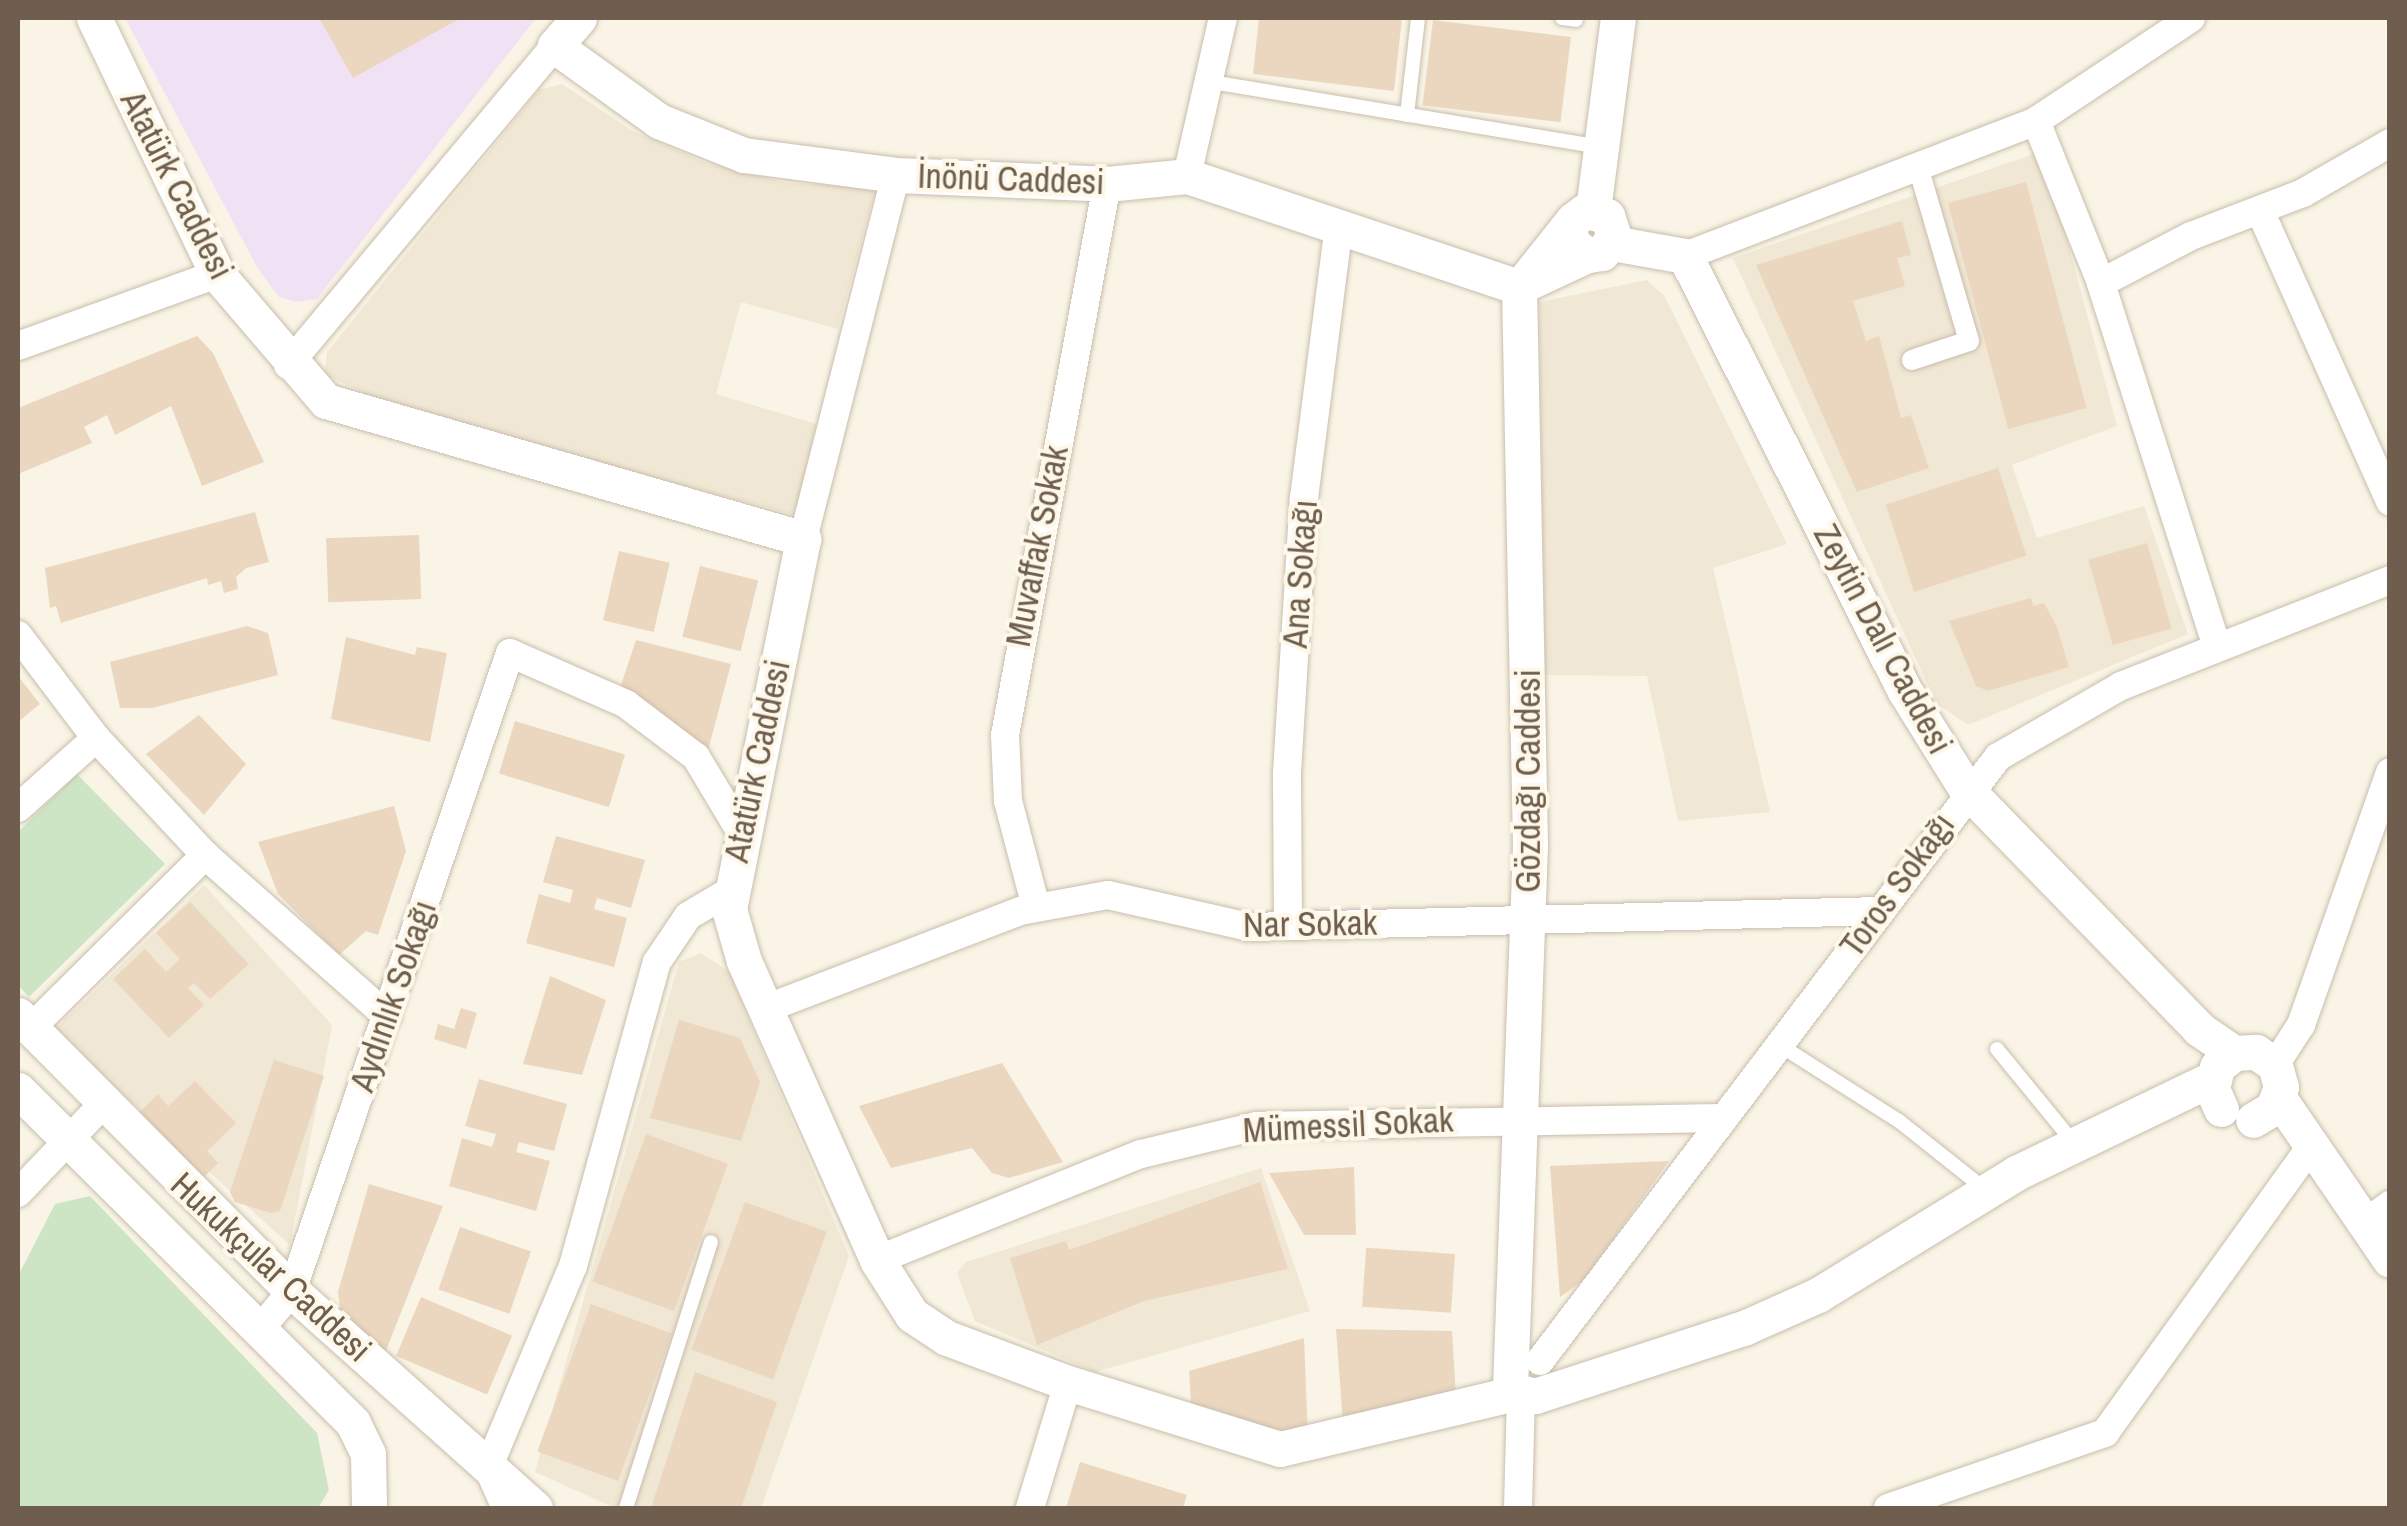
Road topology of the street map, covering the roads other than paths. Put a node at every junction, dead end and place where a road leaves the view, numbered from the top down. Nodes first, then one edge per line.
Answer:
1 (94, 18) edge
2 (579, 18) edge
3 (1223, 18) edge
4 (1418, 18) edge
5 (1618, 18) edge
6 (2191, 18) edge
7 (555, 46) junction
8 (1212, 82) junction
9 (1407, 114) junction
10 (2036, 121) junction
11 (2390, 143) edge
12 (1601, 147) junction
13 (1920, 170) junction
14 (896, 175) junction
15 (1188, 176) junction
16 (1107, 184) junction
17 (2261, 213) junction
18 (1339, 224) junction
19 (1590, 234) junction
20 (1685, 256) junction
21 (217, 274) junction
22 (2101, 283) junction
23 (1519, 287) junction
24 (18, 346) edge
25 (1912, 360) dead end
26 (288, 366) junction
27 (2390, 501) edge
28 (803, 539) junction
29 (2390, 580) edge
30 (18, 635) edge
31 (2217, 646) junction
32 (96, 738) junction
33 (2390, 772) edge
34 (1966, 789) junction
35 (18, 808) edge
36 (742, 834) junction
37 (205, 855) junction
38 (730, 891) junction
39 (1036, 907) junction
40 (1879, 911) junction
41 (1529, 918) junction
42 (1288, 926) junction
43 (765, 1010) junction
44 (387, 1016) junction
45 (24, 1022) edge
46 (1778, 1044) junction
47 (1997, 1049) dead end
48 (2242, 1084) junction
49 (18, 1090) edge
50 (101, 1106) junction
51 (1522, 1117) junction
52 (1721, 1118) junction
53 (2304, 1141) junction
54 (65, 1142) junction
55 (2075, 1144) junction
56 (1987, 1192) junction
57 (18, 1193) edge
58 (2377, 1214) edge
59 (710, 1242) dead end
60 (877, 1260) junction
61 (2390, 1260) edge
62 (292, 1291) junction
63 (259, 1330) junction
64 (1526, 1376) junction
65 (1068, 1382) junction
66 (488, 1468) junction
67 (369, 1508) edge
68 (506, 1508) edge
69 (536, 1508) edge
70 (626, 1508) edge
71 (1030, 1508) edge
72 (1518, 1508) edge
73 (1888, 1508) edge

1 - 21 street, Atatürk Caddesi
2 - 7 street
3 - 8 street
4 - 9 lane
5 - 12 street
6 - 10 street
7 - 14 street, İnönü Caddesi
7 - 26 street
8 - 9 lane
8 - 15 street
9 - 12 lane
10 - 13 street
10 - 22 street
11 - 17 street
12 - 19 street
13 - 20 street
13 - 25 street
14 - 16 street, İnönü Caddesi
14 - 28 street
15 - 16 street, İnönü Caddesi
15 - 18 street, İnönü Caddesi
16 - 39 street, Muvaffak Sokak
17 - 22 street
17 - 27 street
18 - 23 street, İnönü Caddesi
18 - 42 street, Ana Sokağı
19 - 20 street
19 - 23 street
20 - 34 street, Zeytin Dalı Caddesi
21 - 24 street
21 - 26 street, Atatürk Caddesi
22 - 31 street
23 - 41 street, Gözdağı Caddesi
26 - 28 street, Atatürk Caddesi
28 - 36 street, Atatürk Caddesi
29 - 31 street, Toros Sokağı
30 - 32 street
31 - 34 street, Toros Sokağı
32 - 35 street
32 - 37 street
33 - 48 street
34 - 40 street, Toros Sokağı
34 - 48 street, Zeytin Dalı Caddesi
36 - 38 street, Atatürk Caddesi
36 - 44 street, Aydınlık Sokağı
37 - 44 street
37 - 45 street
38 - 43 street, Atatürk Caddesi
38 - 66 street
39 - 42 street, Nar Sokak
39 - 43 street, Nar Sokak
40 - 41 street, Nar Sokak
40 - 46 street, Toros Sokağı
41 - 42 street, Nar Sokak
41 - 51 street, Gözdağı Caddesi
43 - 60 street, Atatürk Caddesi
44 - 62 street, Aydınlık Sokağı
45 - 50 street, Hukukçular Caddesi
46 - 52 street, Toros Sokağı
46 - 56 lane
47 - 55 lane
48 - 53 street
48 - 55 street
49 - 54 street, Hukukçular Caddesi
50 - 54 street
50 - 62 street, Hukukçular Caddesi
51 - 52 street, Mümessil Sokak
51 - 60 street, Mümessil Sokak
51 - 64 street, Gözdağı Caddesi
52 - 64 street, Toros Sokağı
53 - 58 street
53 - 73 street
54 - 57 street
54 - 63 street, Hukukçular Caddesi
55 - 56 street
56 - 64 street
58 - 61 street
59 - 70 lane
60 - 65 street, Atatürk Caddesi
62 - 63 street, Aydınlık Sokağı
62 - 66 street, Hukukçular Caddesi
63 - 67 street, Hukukçular Caddesi
64 - 65 street, Atatürk Caddesi
64 - 72 street
65 - 71 street
66 - 68 street
66 - 69 street, Hukukçular Caddesi

